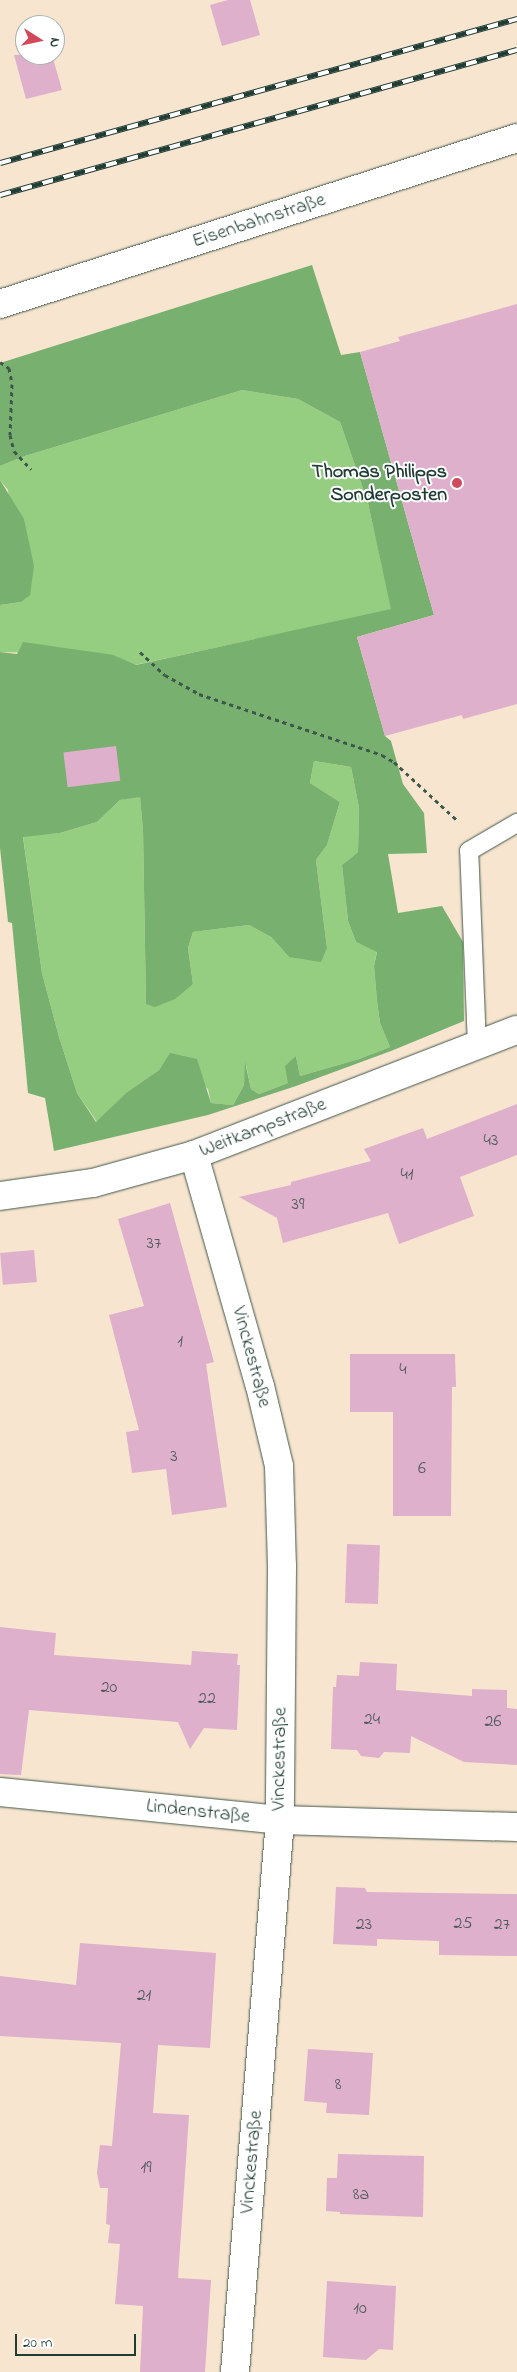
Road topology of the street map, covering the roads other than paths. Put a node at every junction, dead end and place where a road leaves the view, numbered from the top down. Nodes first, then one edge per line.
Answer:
1 (517, 138) edge
2 (0, 304) edge
3 (517, 823) edge
4 (517, 1030) edge
5 (477, 1046) junction
6 (194, 1155) junction
7 (0, 1196) edge
8 (0, 1792) edge
9 (280, 1820) junction
10 (517, 1828) edge
11 (235, 2372) edge

1 - 2 street, Eisenbahnstraße
3 - 5 lane
4 - 5 street, Weitkampstraße
5 - 6 street, Weitkampstraße
6 - 7 street, Weitkampstraße
6 - 9 street, Vinckestraße
8 - 9 street, Lindenstraße
9 - 10 street, Lindenstraße
9 - 11 street, Vinckestraße

